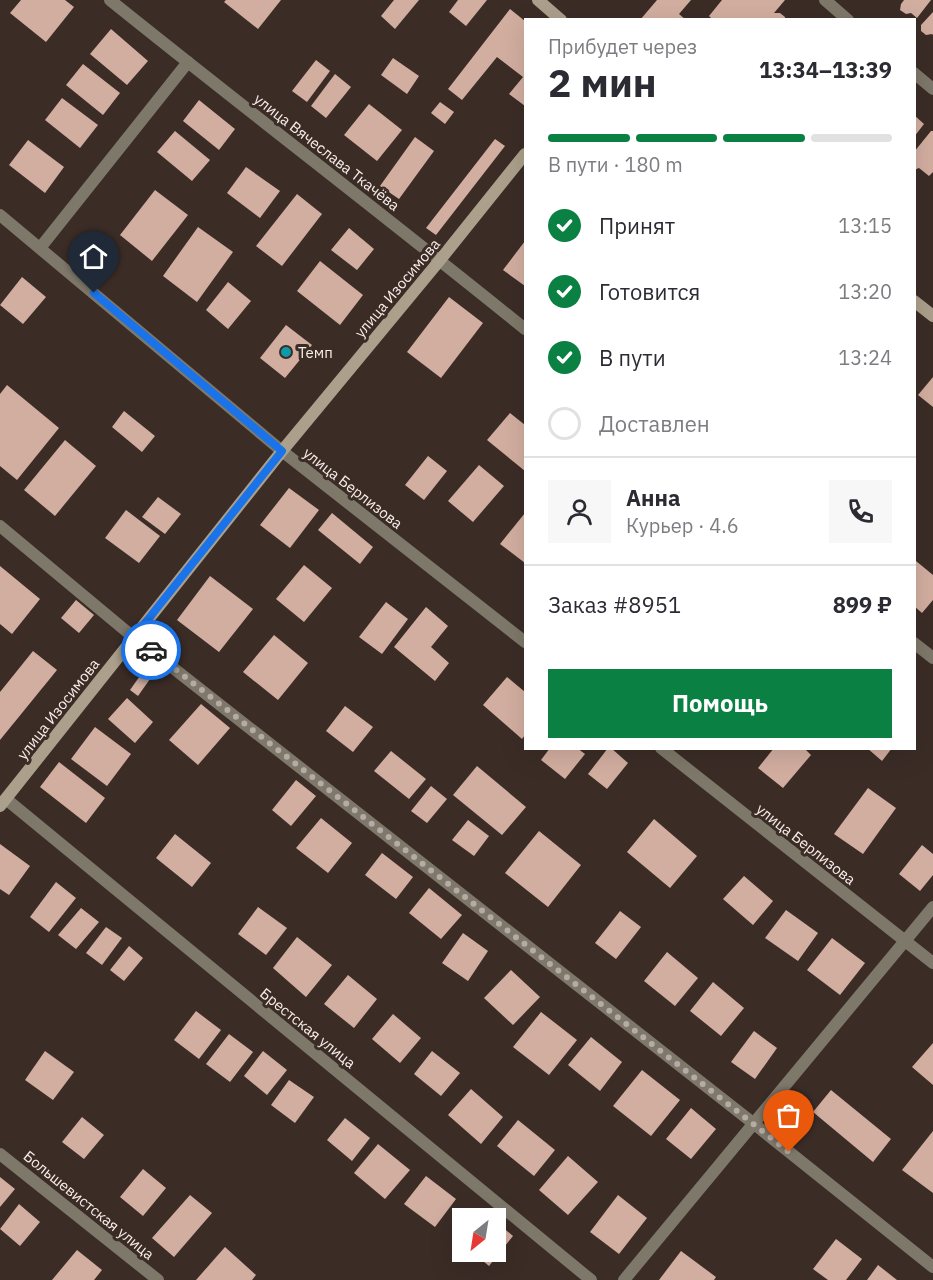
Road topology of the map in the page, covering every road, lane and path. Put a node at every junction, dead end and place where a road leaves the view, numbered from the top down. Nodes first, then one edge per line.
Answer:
1 (110, 0) edge
2 (538, 0) edge
3 (825, 0) edge
4 (559, 18) edge
5 (846, 18) edge
6 (188, 62) junction
7 (916, 75) edge
8 (933, 89) edge
9 (524, 155) edge
10 (0, 215) edge
11 (40, 248) junction
12 (440, 260) junction
13 (916, 303) edge
14 (933, 316) edge
15 (524, 328) edge
16 (282, 451) junction
17 (0, 526) edge
18 (134, 637) junction
19 (524, 641) edge
20 (916, 645) edge
21 (933, 658) edge
22 (664, 750) edge
23 (3, 803) edge
24 (933, 906) edge
25 (905, 940) junction
26 (933, 963) edge
27 (753, 1124) junction
28 (0, 1154) edge
29 (933, 1267) edge
30 (158, 1280) edge
31 (591, 1280) edge
32 (624, 1280) edge

1 - 6 street, улица Вячеслава Ткачёва
2 - 4 street
3 - 5 street
6 - 11 street
6 - 12 street, улица Вячеслава Ткачёва
7 - 8 street
9 - 12 street, улица Изосимова
10 - 11 street, улица Берлизова
11 - 16 street, улица Берлизова
12 - 15 street, улица Вячеслава Ткачёва
12 - 16 street, улица Изосимова
13 - 14 street
16 - 18 street, улица Изосимова
16 - 19 street, улица Берлизова
17 - 18 street
18 - 23 street, улица Изосимова
18 - 27 street
20 - 21 street
22 - 25 street, улица Берлизова
23 - 31 street, Брестская улица
24 - 25 street
25 - 26 street, улица Берлизова
25 - 27 street
27 - 29 street
27 - 32 street
28 - 30 street, Большевистская улица

